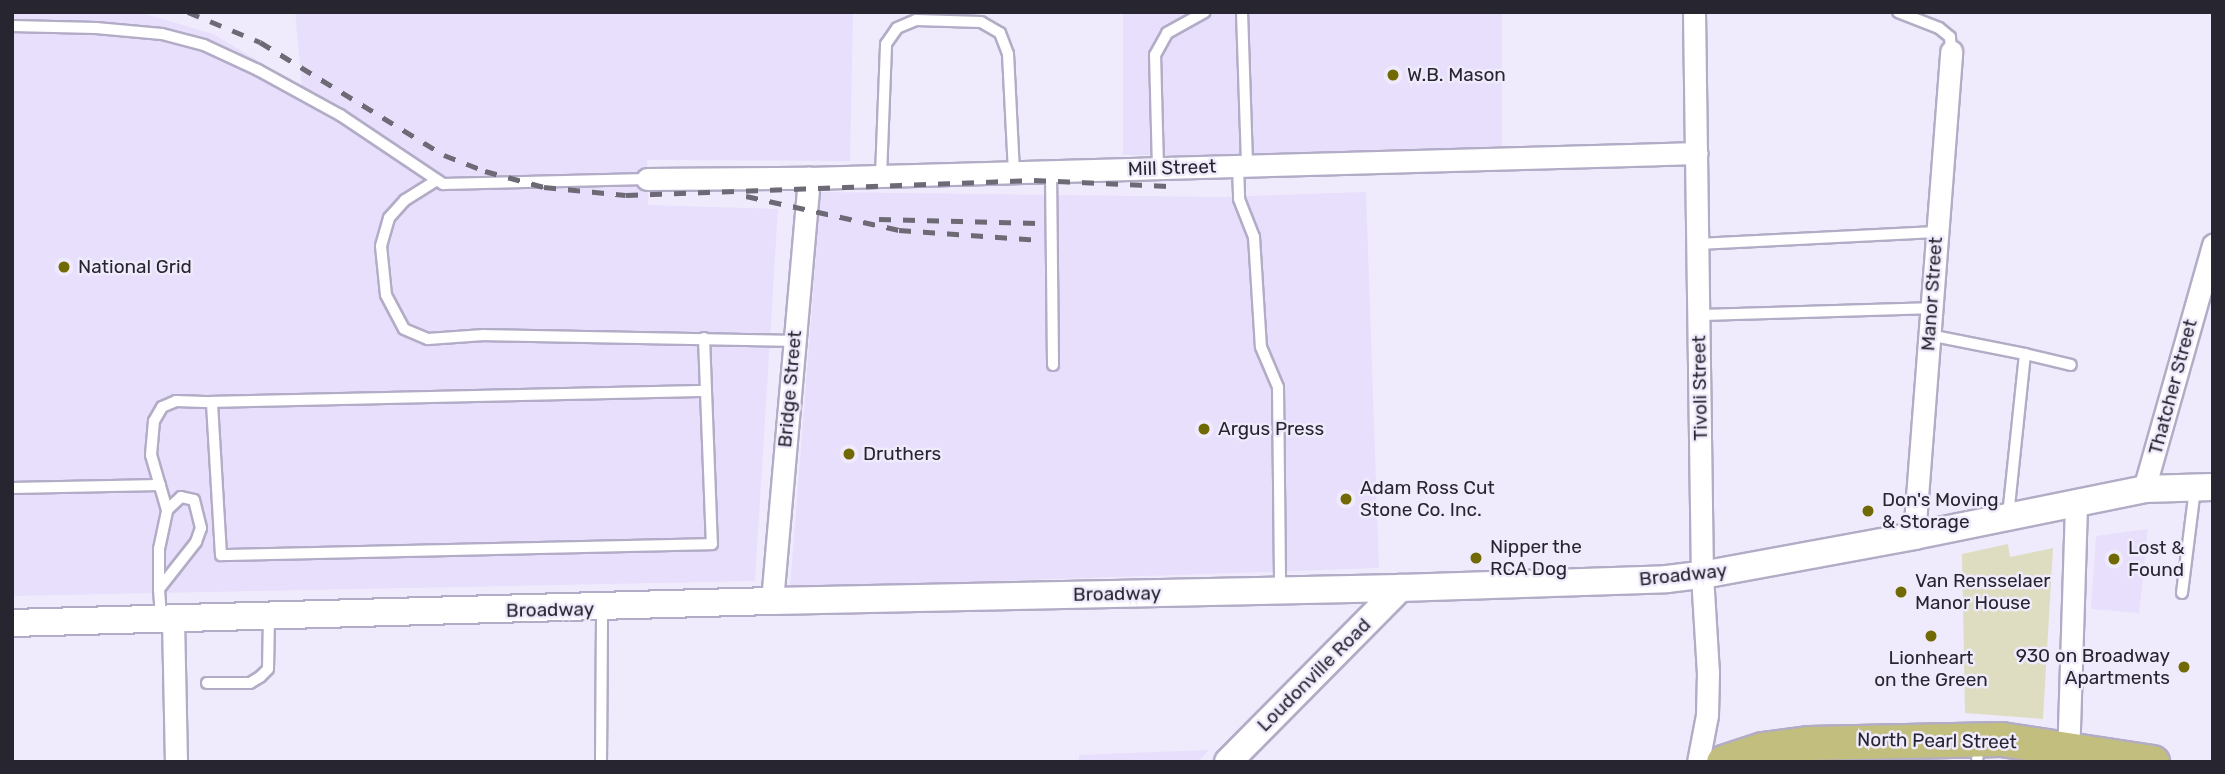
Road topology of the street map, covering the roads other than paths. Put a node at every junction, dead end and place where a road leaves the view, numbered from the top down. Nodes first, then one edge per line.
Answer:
1 (1205, 12) edge
2 (1242, 12) edge
3 (1694, 12) edge
4 (1898, 12) edge
5 (12, 26) edge
6 (1951, 51) joint
7 (1697, 153) junction
8 (1243, 166) junction
9 (1158, 168) junction
10 (1051, 171) junction
11 (1014, 172) junction
12 (881, 176) junction
13 (809, 178) junction
14 (647, 179) joint
15 (437, 180) junction
16 (1936, 232) junction
17 (1698, 244) junction
18 (2213, 245) edge
19 (2208, 276) edge
20 (1931, 308) junction
21 (1699, 315) junction
22 (1928, 334) junction
23 (704, 338) junction
24 (794, 341) junction
25 (2025, 354) junction
26 (1053, 365) dead end
27 (2071, 365) dead end
28 (706, 391) junction
29 (212, 402) junction
30 (160, 485) junction
31 (2204, 487) edge
32 (12, 488) edge
33 (2144, 489) junction
34 (2076, 503) junction
35 (167, 510) junction
36 (2008, 516) junction
37 (1914, 537) junction
38 (1702, 575) junction
39 (1400, 588) junction
40 (159, 589) junction
41 (1280, 591) junction
42 (2182, 593) dead end
43 (772, 601) junction
44 (602, 609) junction
45 (269, 617) junction
46 (167, 620) junction
47 (12, 624) edge
48 (206, 683) dead end
49 (1978, 750) edge
50 (2069, 755) edge
51 (176, 762) edge
52 (601, 762) edge
53 (1228, 762) edge
54 (1698, 762) edge
55 (1723, 762) edge
56 (2152, 762) edge

1 - 9 lane
2 - 8 lane
3 - 7 street, Tivoli Street
4 - 6 lane
5 - 15 lane
6 - 16 street, Manor Street
7 - 8 street, Mill Street
7 - 17 street, Tivoli Street
8 - 9 street, Mill Street
8 - 41 lane
9 - 10 street, Mill Street
10 - 11 street, Mill Street
10 - 26 lane
11 - 12 street, Mill Street
11 - 12 lane
12 - 13 street, Mill Street
13 - 14 street, Mill Street
13 - 24 street, Bridge Street
14 - 15 lane
15 - 23 lane
16 - 17 lane
16 - 20 street, Manor Street
17 - 21 street, Tivoli Street
18 - 19 street, Thatcher Street
19 - 33 street, Thatcher Street
20 - 21 lane
20 - 22 street, Manor Street
21 - 38 street, Tivoli Street
22 - 25 lane
22 - 37 street, Manor Street
23 - 24 lane
23 - 28 lane
24 - 43 street, Bridge Street
25 - 27 lane
25 - 36 lane
28 - 29 lane
28 - 29 lane
29 - 30 lane
30 - 32 lane
30 - 35 lane
31 - 33 street, Broadway
31 - 42 lane
33 - 34 street, Broadway
34 - 36 street, Broadway
34 - 50 street
35 - 40 lane
35 - 40 lane
36 - 37 street, Broadway
37 - 38 street, Broadway
38 - 39 street, Broadway
38 - 54 street, Tivoli Street
39 - 41 street, Broadway
39 - 53 street, Loudonville Road
40 - 46 lane
41 - 43 street, Broadway
43 - 44 street, Broadway
44 - 45 street, Broadway
44 - 52 lane
45 - 46 street, Broadway
45 - 48 lane
46 - 47 street, Broadway
46 - 51 street
49 - 50 main road, North Pearl Street
49 - 55 main road, North Pearl Street
50 - 56 main road, North Pearl Street

